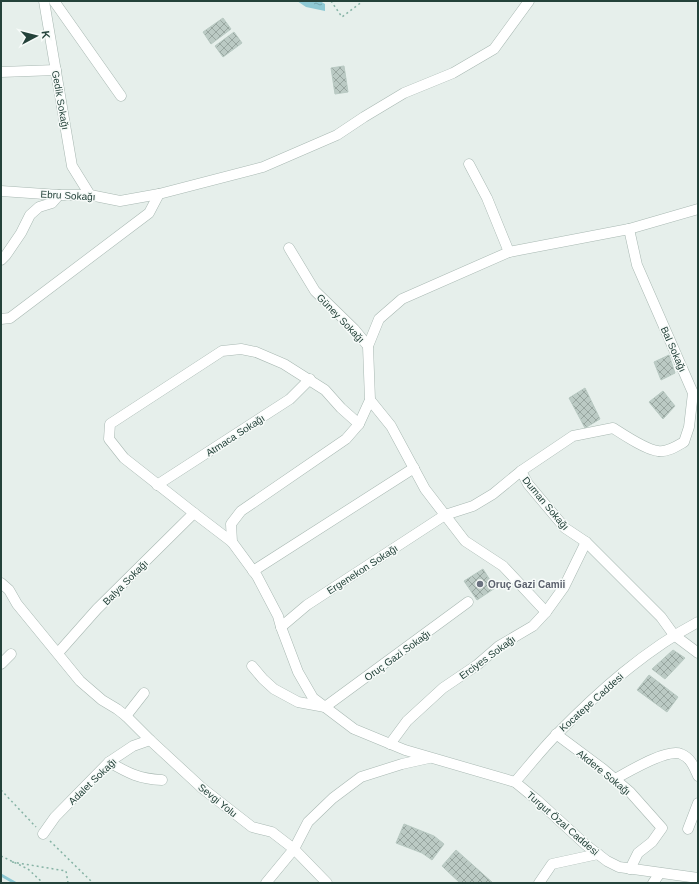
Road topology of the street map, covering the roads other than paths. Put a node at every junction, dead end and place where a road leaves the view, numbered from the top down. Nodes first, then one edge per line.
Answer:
1 (44, 1) edge
2 (54, 1) edge
3 (529, 1) edge
4 (56, 70) junction
5 (1, 72) edge
6 (121, 96) dead end
7 (469, 164) dead end
8 (1, 191) edge
9 (159, 194) junction
10 (59, 195) junction
11 (90, 195) junction
12 (698, 209) edge
13 (629, 229) junction
14 (289, 248) dead end
15 (510, 252) junction
16 (1, 260) edge
17 (1, 319) edge
18 (368, 346) junction
19 (310, 379) junction
20 (370, 400) junction
21 (358, 424) junction
22 (414, 468) junction
23 (521, 471) junction
24 (157, 485) junction
25 (194, 514) junction
26 (446, 515) junction
27 (232, 542) junction
28 (586, 542) junction
29 (253, 571) junction
30 (1, 576) edge
31 (1, 583) edge
32 (9, 590) junction
33 (468, 602) dead end
34 (546, 612) junction
35 (698, 622) edge
36 (281, 627) junction
37 (674, 635) junction
38 (58, 653) junction
39 (698, 653) edge
40 (11, 654) dead end
41 (1, 664) edge
42 (252, 666) dead end
43 (144, 693) dead end
44 (325, 707) junction
45 (126, 716) junction
46 (556, 734) junction
47 (150, 740) junction
48 (390, 744) junction
49 (431, 757) junction
50 (109, 762) junction
51 (698, 776) edge
52 (615, 779) junction
53 (162, 780) dead end
54 (515, 782) junction
55 (698, 803) edge
56 (688, 829) dead end
57 (43, 834) dead end
58 (294, 849) junction
59 (598, 854) junction
60 (630, 869) junction
61 (660, 873) junction
62 (698, 878) edge
63 (266, 883) edge
64 (327, 883) edge
65 (539, 883) edge
66 (653, 883) edge

1 - 4 street, Gedik Sokağı
2 - 6 street
3 - 9 street, Ebru Sokağı
4 - 5 street
4 - 11 street, Gedik Sokağı
7 - 15 street
8 - 10 street, Ebru Sokağı
9 - 11 street, Ebru Sokağı
9 - 17 street
10 - 11 street, Ebru Sokağı
10 - 16 street
12 - 13 street
13 - 15 street
13 - 23 street, Bal Sokağı
14 - 18 street, Güney Sokağı
15 - 18 street
18 - 20 street
19 - 21 street
19 - 24 street, Atmaca Sokağı
19 - 24 street, Turgut Özal Caddesi
20 - 21 street
20 - 22 street
21 - 27 street
22 - 26 street
22 - 29 street
23 - 26 street, Duman Sokağı
23 - 28 street, Duman Sokağı
24 - 25 street, Turgut Özal Caddesi
25 - 27 street, Turgut Özal Caddesi
25 - 38 street, Balya Sokağı
26 - 34 street
26 - 36 street, Ergenekon Sokağı
27 - 29 street, Turgut Özal Caddesi
28 - 34 street, Erciyes Sokağı
28 - 37 street, Duman Sokağı
29 - 36 street, Turgut Özal Caddesi
30 - 32 street, Sevgi Yolu
31 - 32 street
32 - 38 street, Sevgi Yolu
33 - 44 street, Oruç Gazi Sokağı
34 - 48 street, Erciyes Sokağı
35 - 37 street, Kocatepe Caddesi
36 - 44 street, Turgut Özal Caddesi
37 - 39 street, Duman Sokağı
37 - 46 street, Kocatepe Caddesi
38 - 45 street, Sevgi Yolu
40 - 41 street
42 - 44 street
43 - 45 street
44 - 48 street, Turgut Özal Caddesi
45 - 47 street, Sevgi Yolu
46 - 52 street, Akdere Sokağı
46 - 54 street, Kocatepe Caddesi
47 - 50 street, Adalet Sokağı
47 - 58 street, Sevgi Yolu
48 - 49 street, Turgut Özal Caddesi
49 - 54 street, Turgut Özal Caddesi
49 - 58 street
50 - 53 street
50 - 57 street, Adalet Sokağı
51 - 52 street
52 - 60 street, Akdere Sokağı
54 - 59 street, Turgut Özal Caddesi
55 - 56 street
58 - 63 street
58 - 64 street, Sevgi Yolu
59 - 60 street, Turgut Özal Caddesi
59 - 65 street
60 - 61 street, Turgut Özal Caddesi
61 - 62 street, Turgut Özal Caddesi
61 - 66 street

